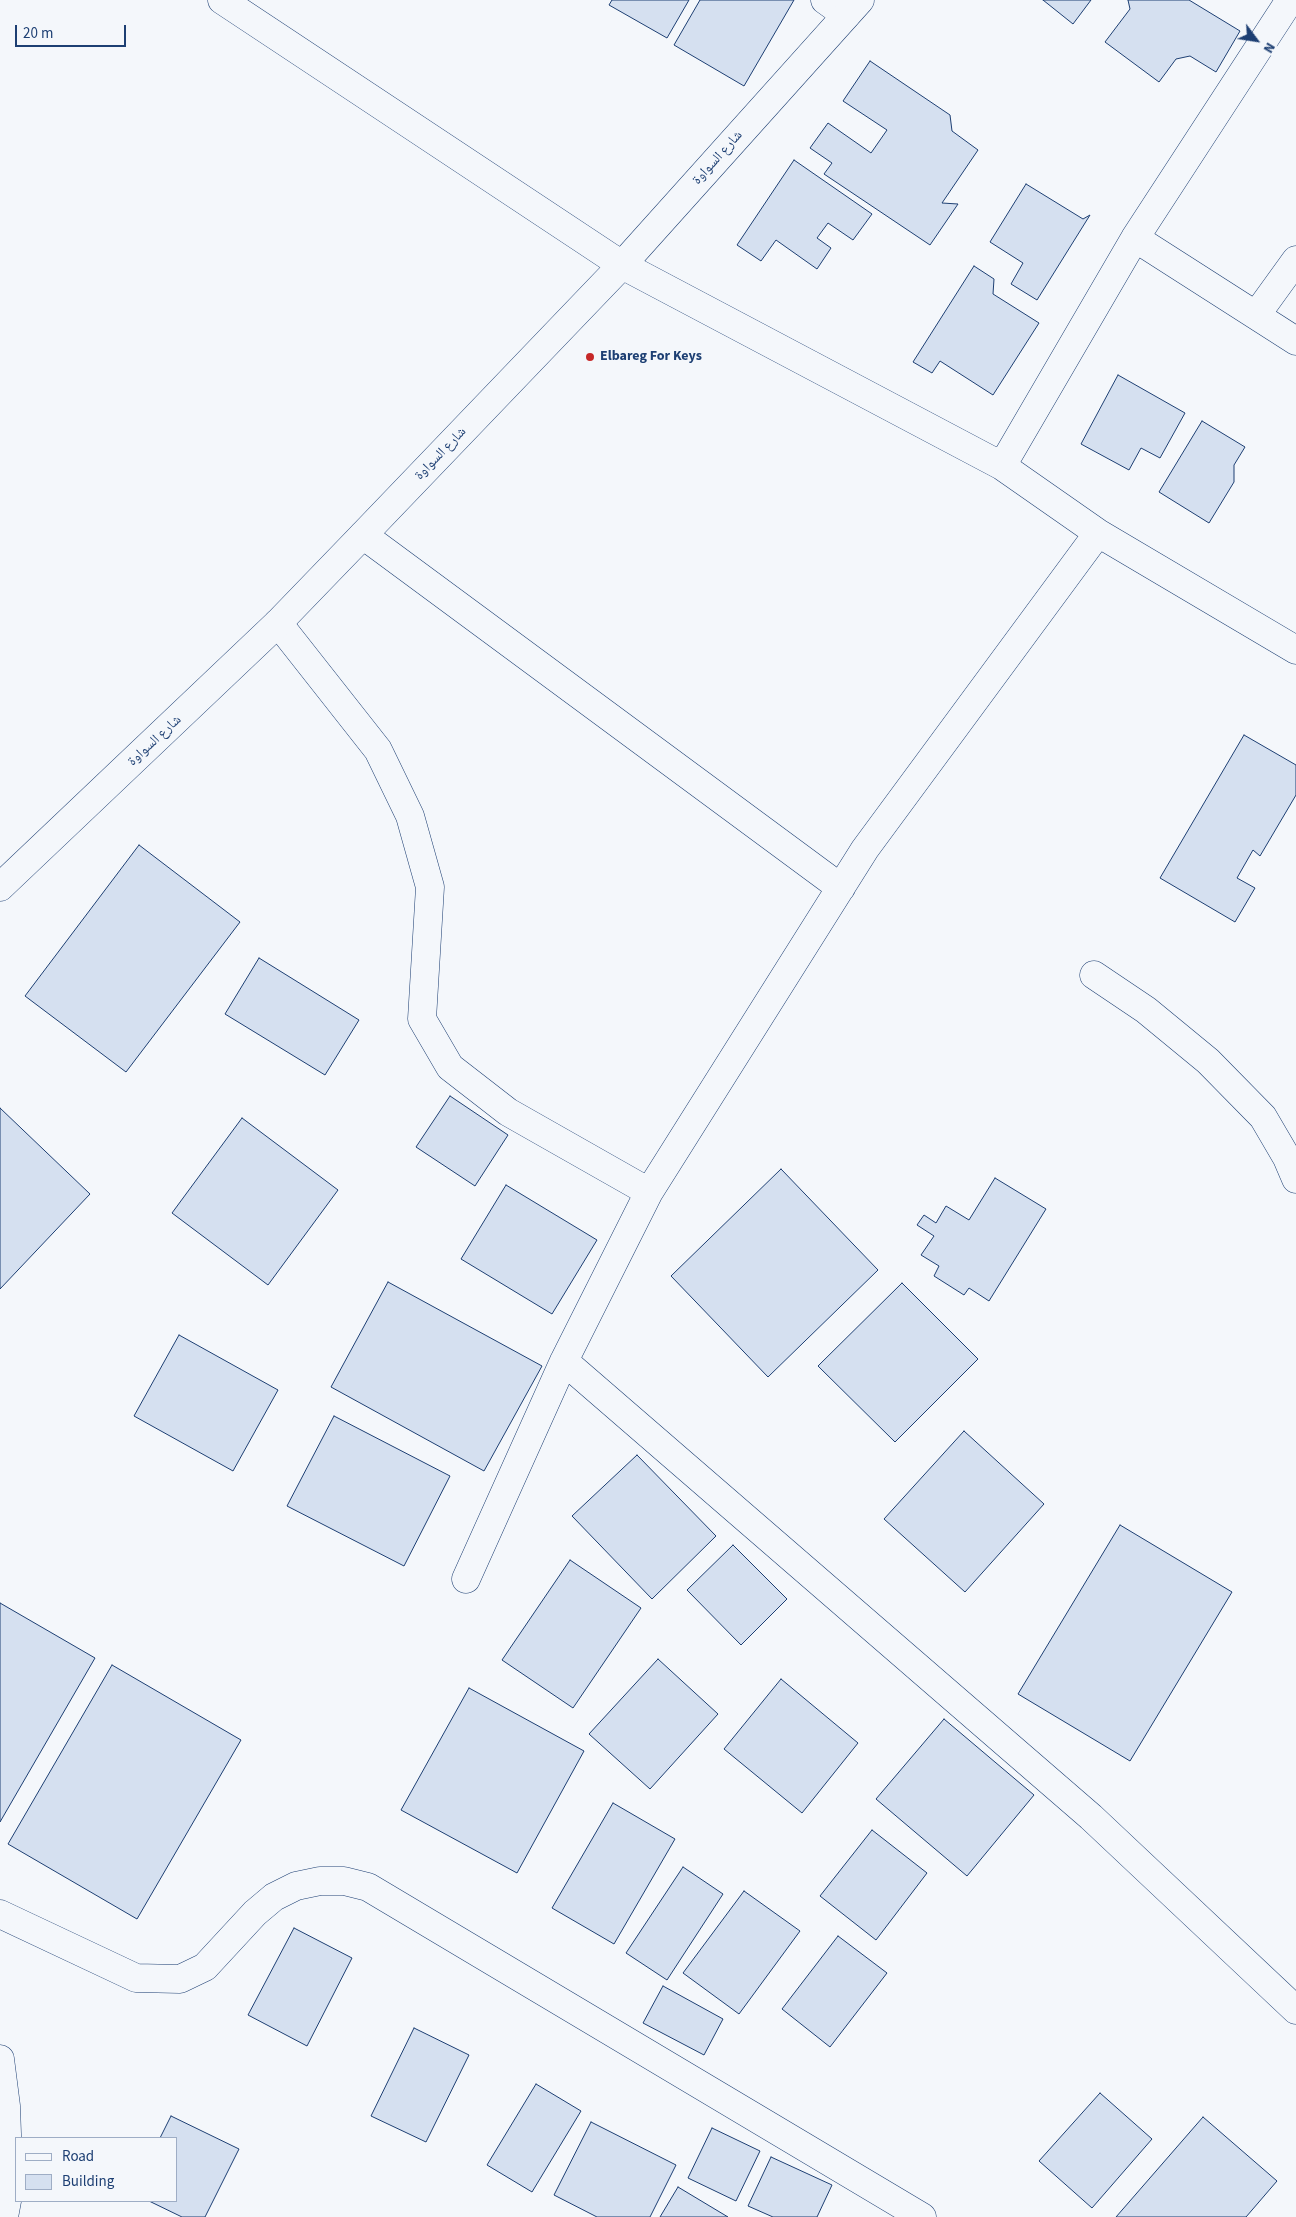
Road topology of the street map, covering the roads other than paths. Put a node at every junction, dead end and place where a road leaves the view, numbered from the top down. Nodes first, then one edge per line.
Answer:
1 (222, 0) edge
2 (1290, 0) edge
3 (844, 5) edge
4 (1135, 238) junction
5 (1296, 260) edge
6 (622, 265) junction
7 (1256, 314) junction
8 (1296, 341) edge
9 (1002, 466) junction
10 (1098, 533) junction
11 (363, 535) junction
12 (278, 622) junction
13 (1296, 650) edge
14 (0, 887) edge
15 (841, 888) junction
16 (1094, 974) dead end
17 (1296, 1179) edge
18 (649, 1192) junction
19 (564, 1361) junction
20 (466, 1579) dead end
21 (0, 1914) edge
22 (1296, 2010) edge
23 (0, 2059) edge
24 (4, 2217) edge
25 (922, 2217) edge

1 - 6 street
2 - 4 street
3 - 6 street, شارع السواوة
4 - 7 street
4 - 9 street
5 - 7 street
6 - 9 street
6 - 11 street, شارع السواوة
7 - 8 street
9 - 10 street
10 - 13 street
10 - 15 street
11 - 12 street, شارع السواوة
11 - 15 street
12 - 14 street, شارع السواوة
12 - 18 street
15 - 18 street
16 - 17 street
18 - 19 street
19 - 20 street
19 - 22 street
21 - 25 street
23 - 24 street

